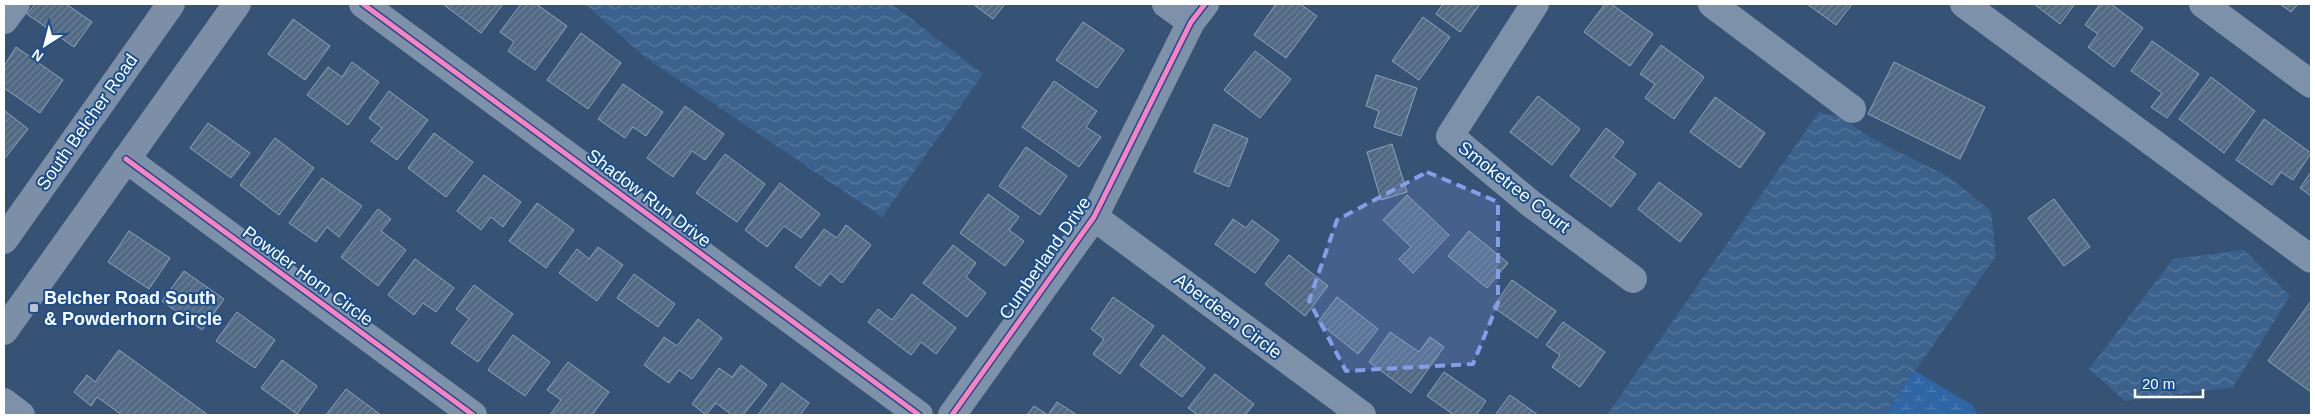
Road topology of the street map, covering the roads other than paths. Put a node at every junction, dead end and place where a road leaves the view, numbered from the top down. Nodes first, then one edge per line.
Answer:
1 (16, 4) edge
2 (171, 4) edge
3 (237, 4) edge
4 (363, 4) edge
5 (1166, 4) edge
6 (1535, 4) edge
7 (1712, 4) edge
8 (1964, 4) edge
9 (2203, 4) edge
10 (1198, 13) edge
11 (4, 20) edge
12 (2311, 84) edge
13 (1852, 109) dead end
14 (126, 159) junction
15 (1094, 217) junction
16 (4, 240) edge
17 (2311, 259) edge
18 (1633, 279) dead end
19 (4, 331) edge
20 (4, 402) edge
21 (21, 415) edge
22 (473, 415) edge
23 (919, 415) edge
24 (952, 415) edge
25 (1362, 415) edge

1 - 11 street
2 - 16 main road, South Belcher Road
3 - 14 main road
4 - 23 street, Shadow Run Drive
5 - 10 street
6 - 18 street, Smoketree Court
7 - 13 street
8 - 17 street
9 - 12 street
10 - 15 street, Cumberland Drive
14 - 19 main road
14 - 22 street, Powder Horn Circle
15 - 24 street, Cumberland Drive
15 - 25 street, Aberdeen Circle
20 - 21 street

